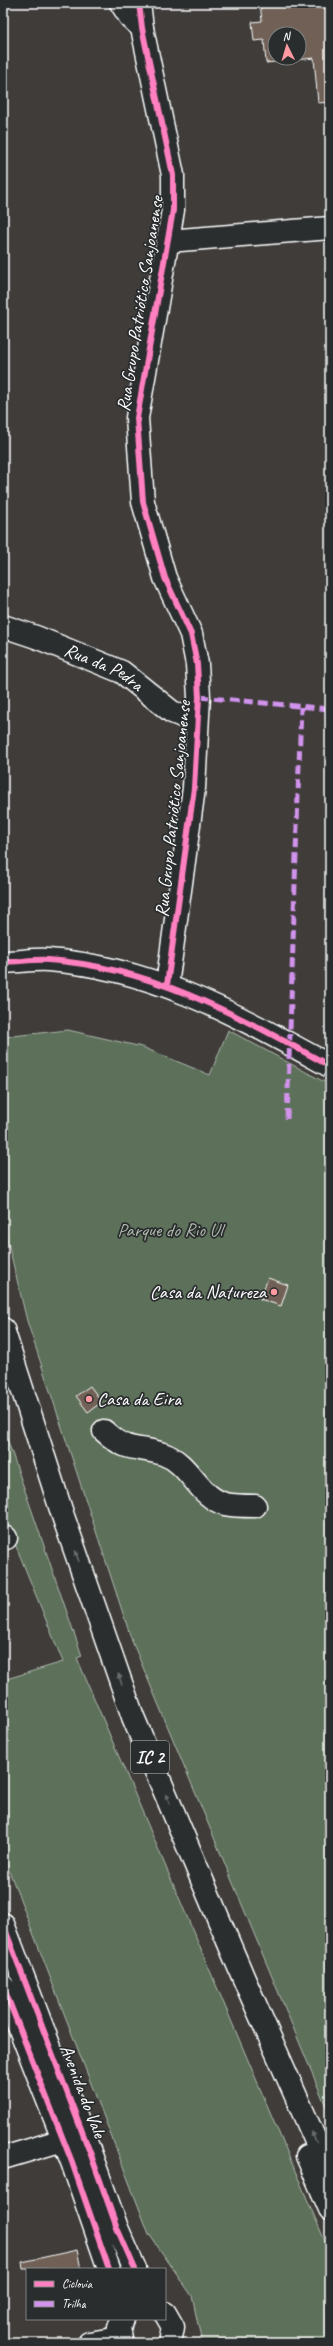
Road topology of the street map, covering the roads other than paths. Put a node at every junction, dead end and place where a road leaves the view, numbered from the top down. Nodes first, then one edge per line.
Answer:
1 (121, 3) edge
2 (139, 3) edge
3 (142, 28) junction
4 (330, 228) edge
5 (168, 241) junction
6 (3, 626) edge
7 (197, 722) junction
8 (3, 962) edge
9 (167, 985) junction
10 (330, 1066) edge
11 (3, 1329) edge
12 (3, 1379) edge
13 (104, 1431) dead end
14 (256, 1506) dead end
15 (3, 1924) edge
16 (3, 1986) edge
17 (63, 2140) junction
18 (3, 2158) edge
19 (330, 2173) edge
20 (330, 2209) edge
21 (109, 2268) edge
22 (134, 2268) edge
23 (166, 2315) edge
24 (122, 2328) edge
25 (89, 2343) edge
26 (170, 2343) edge

1 - 3 main road
2 - 3 main road, Rua Grupo Patriótico Sanjoanense
3 - 5 main road, Rua Grupo Patriótico Sanjoanense
4 - 5 main road
5 - 7 main road, Rua Grupo Patriótico Sanjoanense
6 - 7 main road, Rua da Pedra
7 - 9 main road, Rua Grupo Patriótico Sanjoanense
8 - 9 main road
9 - 10 main road
19 -> 11 main road, IC 2
12 - 20 main road, IC 2
13 - 14 main road
15 - 22 main road, Avenida do Vale
16 - 17 main road, Avenida do Vale
17 - 18 main road
17 - 21 main road, Avenida do Vale
23 - 26 main road
24 - 25 main road

